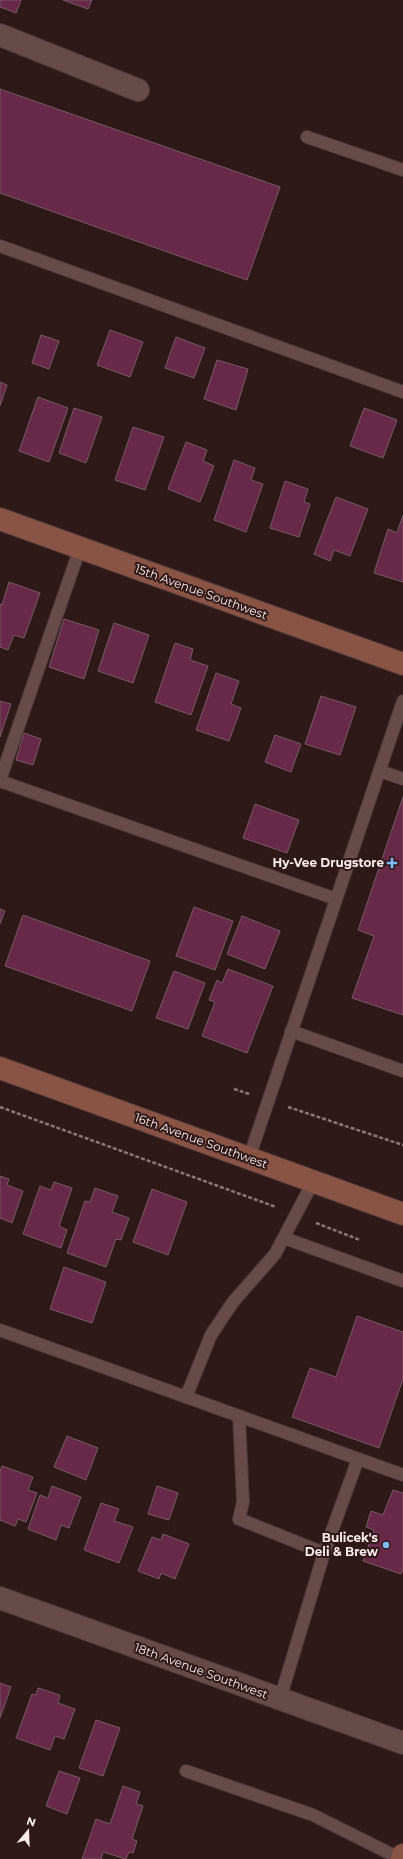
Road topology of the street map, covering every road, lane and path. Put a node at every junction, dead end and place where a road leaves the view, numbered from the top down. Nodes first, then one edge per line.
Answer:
1 (0, 35) edge
2 (138, 90) dead end
3 (307, 137) dead end
4 (403, 170) edge
5 (0, 246) edge
6 (403, 392) edge
7 (0, 519) edge
8 (80, 548) junction
9 (403, 664) edge
10 (403, 701) edge
11 (380, 771) junction
12 (403, 779) edge
13 (0, 781) edge
14 (336, 899) junction
15 (292, 1031) junction
16 (0, 1068) edge
17 (403, 1071) edge
18 (234, 1089) dead end
19 (268, 1100) junction
20 (0, 1107) edge
21 (403, 1145) edge
22 (249, 1158) junction
23 (313, 1182) junction
24 (403, 1214) edge
25 (296, 1215) junction
26 (284, 1238) junction
27 (367, 1244) dead end
28 (403, 1281) edge
29 (0, 1330) edge
30 (186, 1397) junction
31 (239, 1416) junction
32 (358, 1459) junction
33 (403, 1475) edge
34 (324, 1553) junction
35 (0, 1598) edge
36 (280, 1699) junction
37 (403, 1743) edge
38 (186, 1771) dead end
39 (403, 1855) edge
40 (401, 1859) edge

1 - 2 street
3 - 4 lane
5 - 6 lane
7 - 8 main road, 15th Avenue Southwest
8 - 9 main road, 15th Avenue Southwest
8 - 13 lane
10 - 11 lane
11 - 12 lane
11 - 14 lane
13 - 14 lane
14 - 15 lane
15 - 17 lane
15 - 19 lane
16 - 22 main road, 16th Avenue Southwest
18 - 19 path
19 - 21 path
19 - 22 lane
20 - 25 path
22 - 23 main road, 16th Avenue Southwest
23 - 24 main road, 16th Avenue Southwest
23 - 25 lane
25 - 26 lane
25 - 27 path
26 - 28 lane
26 - 30 lane
29 - 30 lane
30 - 31 lane
31 - 32 lane
31 - 34 lane
32 - 33 lane
32 - 34 lane
34 - 36 lane
35 - 36 street, 18th Avenue Southwest
36 - 37 street, 18th Avenue Southwest
38 - 40 lane
39 - 40 main road

